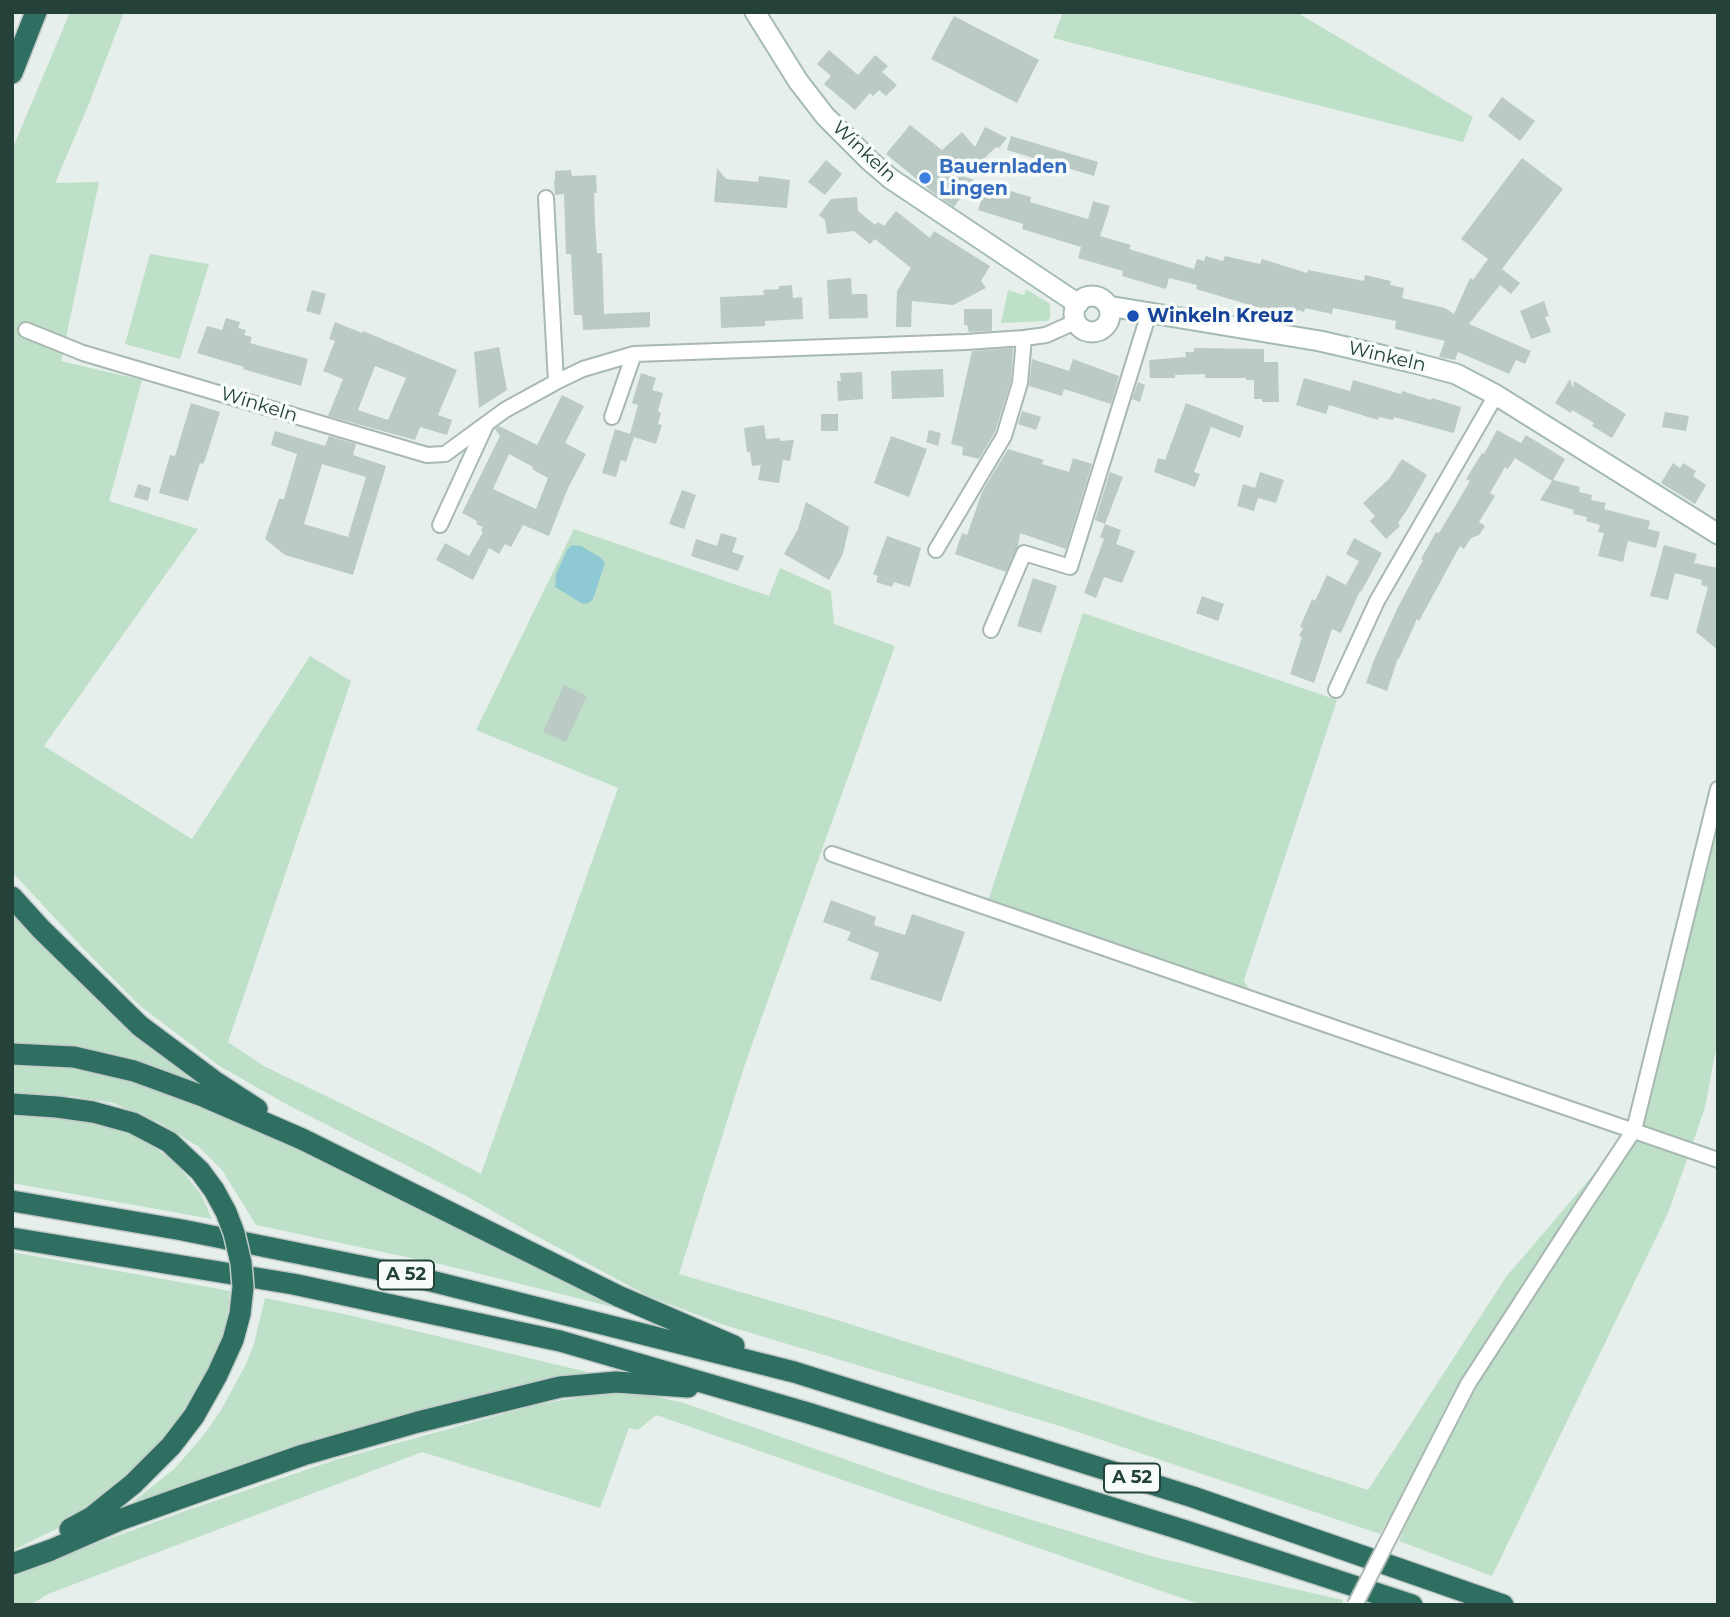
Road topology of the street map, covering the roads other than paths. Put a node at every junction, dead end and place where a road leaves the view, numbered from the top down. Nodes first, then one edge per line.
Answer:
1 (36, 12) edge
2 (755, 12) edge
3 (12, 73) edge
4 (546, 198) dead end
5 (1108, 306) junction
6 (1077, 313) junction
7 (1149, 313) junction
8 (26, 330) dead end
9 (1024, 338) junction
10 (634, 354) junction
11 (556, 382) junction
12 (1496, 395) junction
13 (612, 417) dead end
14 (486, 424) junction
15 (440, 525) dead end
16 (1718, 534) edge
17 (936, 550) dead end
18 (991, 630) dead end
19 (1336, 691) dead end
20 (1718, 789) edge
21 (832, 853) dead end
22 (12, 897) edge
23 (12, 1054) edge
24 (12, 1104) edge
25 (1634, 1130) junction
26 (302, 1139) junction
27 (1718, 1160) edge
28 (12, 1201) edge
29 (12, 1238) edge
30 (794, 1372) junction
31 (730, 1390) junction
32 (12, 1562) edge
33 (1355, 1605) edge
34 (1412, 1605) edge
35 (1503, 1605) edge

1 - 3 highway
2 - 6 street, Winkeln
4 - 11 street
5 - 6 street, Winkeln
5 - 6 street, Winkeln
5 - 7 street, Winkeln
6 - 9 street, Winkeln
7 - 12 street, Winkeln
7 - 18 street
8 - 14 street, Winkeln
9 - 10 street, Winkeln
9 - 17 street
10 - 11 street, Winkeln
10 - 13 street
11 - 14 street, Winkeln
12 - 16 street, Winkeln
12 - 19 street
14 - 15 street
20 - 25 street
21 - 25 street
22 - 26 highway
23 - 26 highway
24 - 32 highway, bridge
25 - 27 street
25 - 33 street, bridge
26 - 30 highway
28 - 30 highway, A 52
29 - 31 highway, A 52
30 - 35 highway, A 52
31 - 32 highway
31 - 34 highway, A 52

